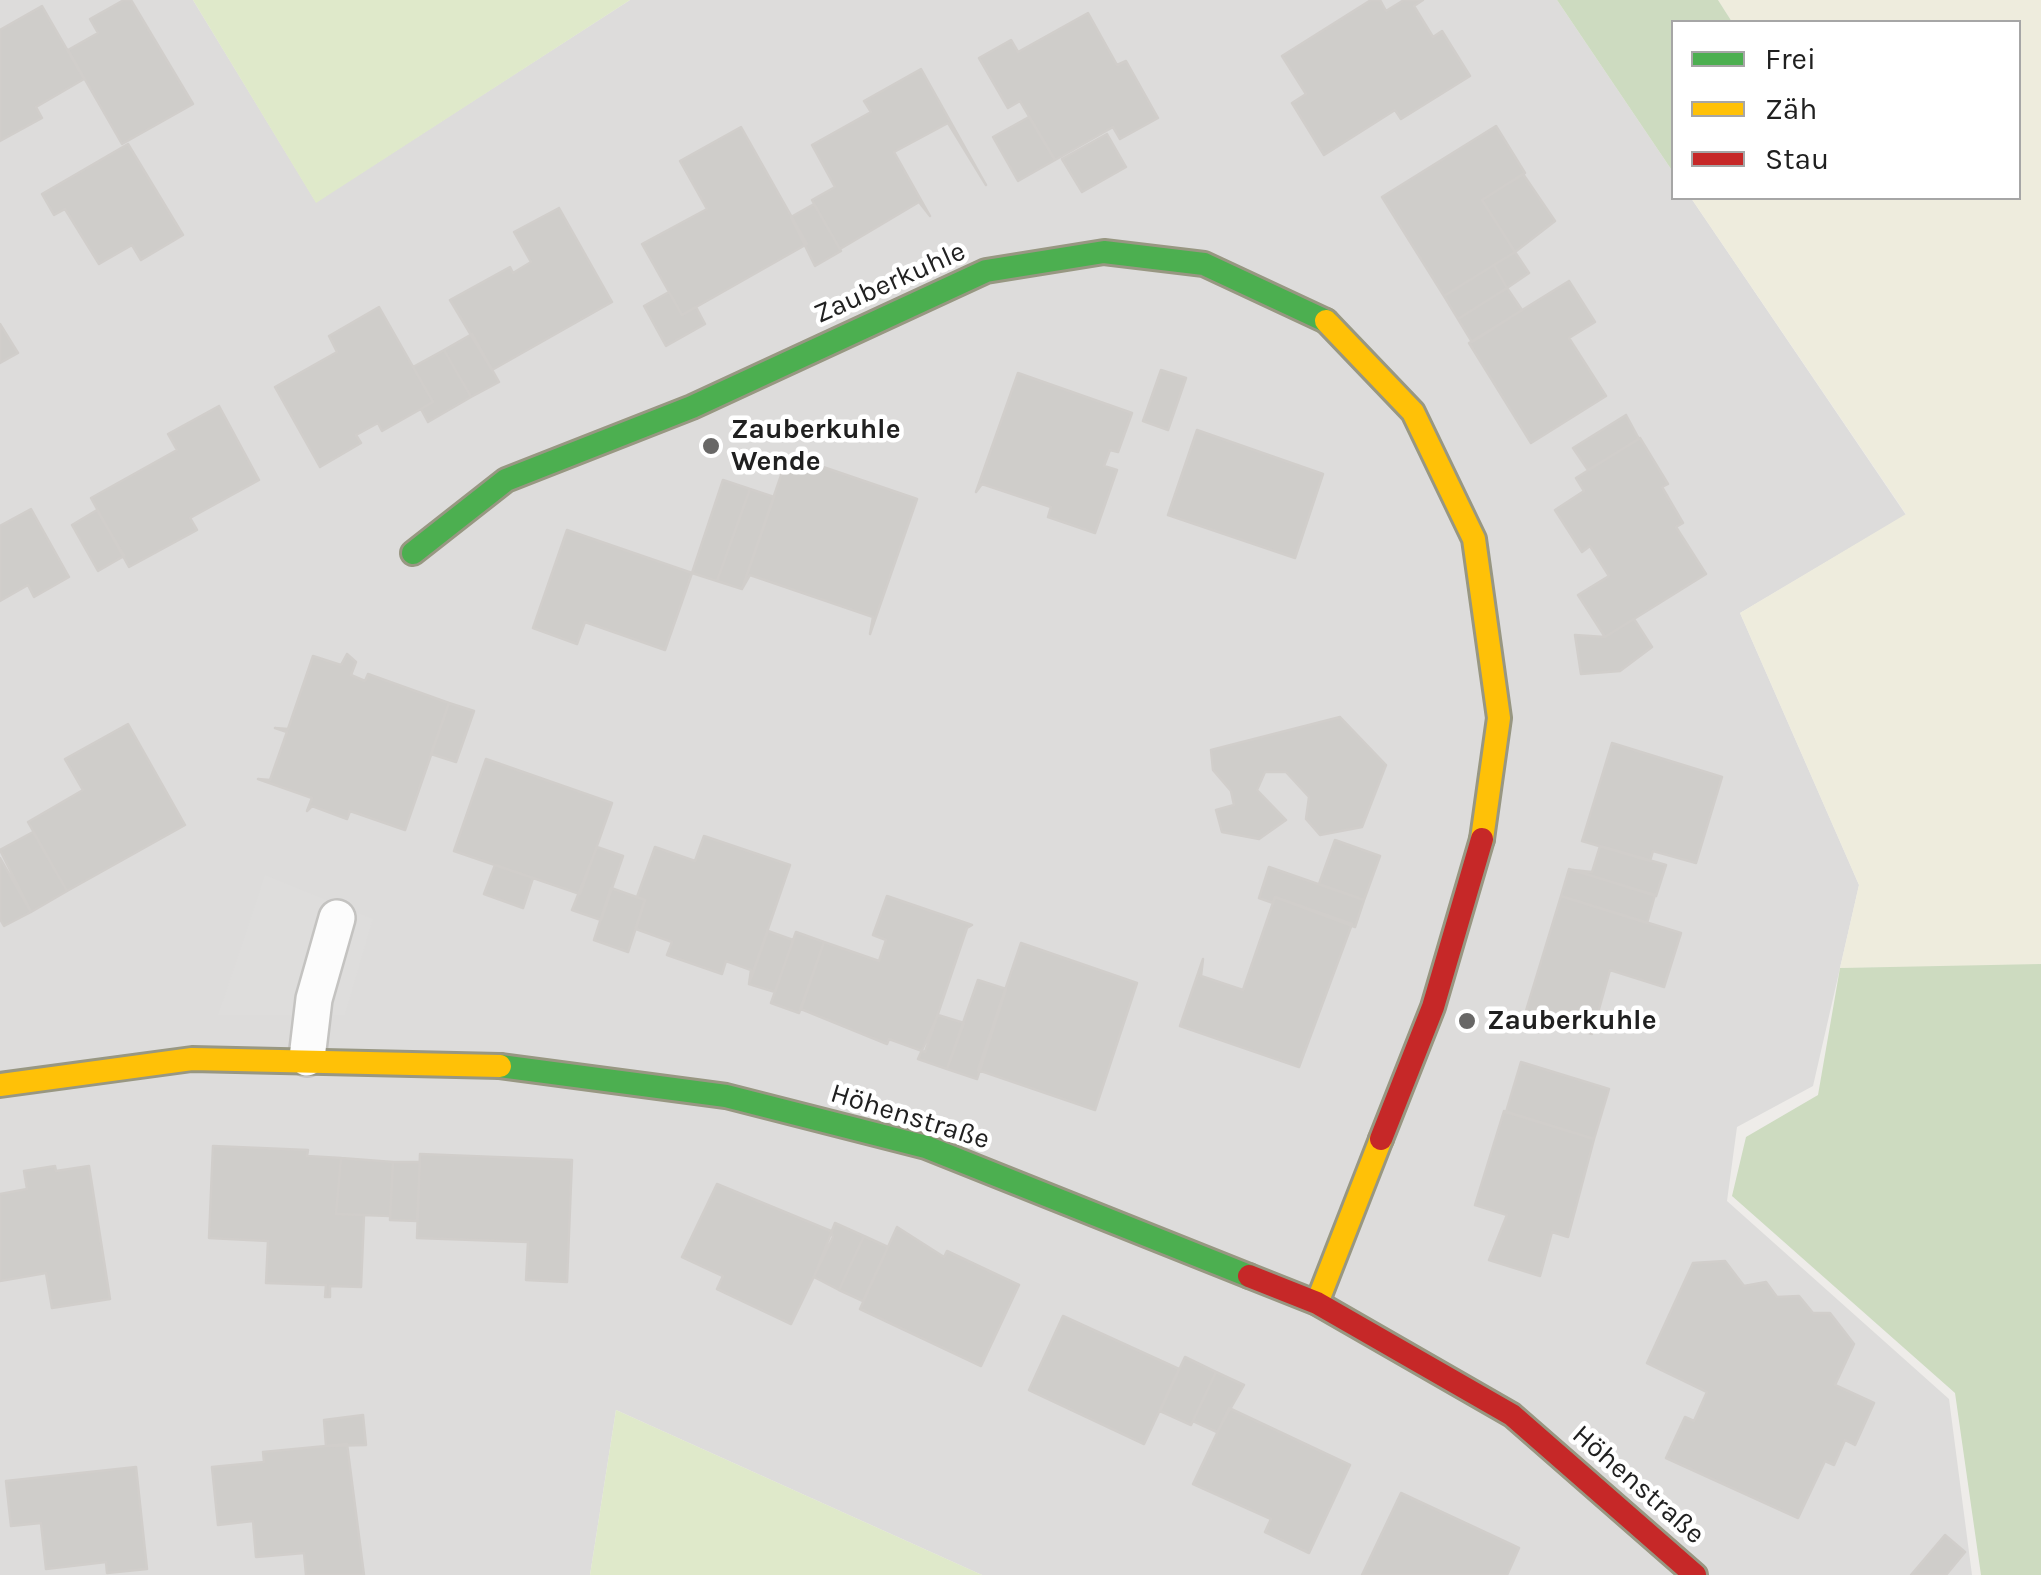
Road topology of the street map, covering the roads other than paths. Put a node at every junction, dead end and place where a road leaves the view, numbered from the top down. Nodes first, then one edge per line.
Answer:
1 (413, 554) dead end
2 (337, 918) dead end
3 (307, 1058) junction
4 (0, 1085) edge
5 (1316, 1303) junction
6 (1695, 1575) edge

1 - 5 street, Zauberkuhle
2 - 3 lane
3 - 4 street, Höhenstraße
3 - 5 street, Höhenstraße
5 - 6 street, Höhenstraße

